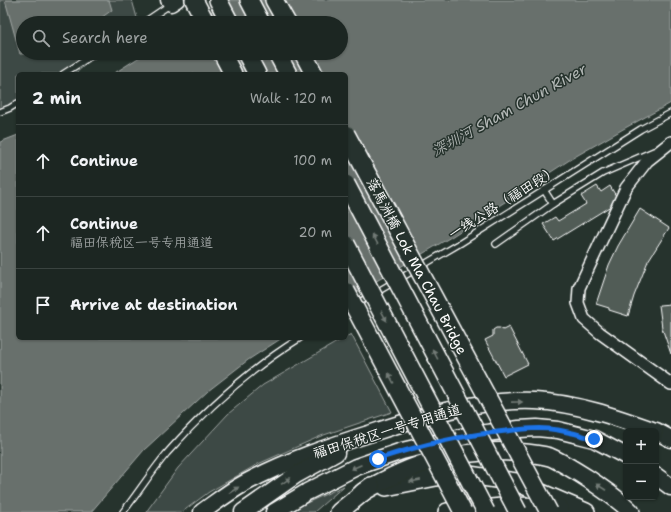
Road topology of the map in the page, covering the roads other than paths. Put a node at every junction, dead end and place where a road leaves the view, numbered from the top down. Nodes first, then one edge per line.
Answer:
1 (194, 0) edge
2 (218, 0) edge
3 (249, 0) edge
4 (274, 0) edge
5 (172, 1) edge
6 (152, 16) edge
7 (202, 16) edge
8 (226, 16) edge
9 (257, 16) edge
10 (283, 16) edge
11 (85, 60) edge
12 (226, 60) edge
13 (250, 60) edge
14 (281, 60) edge
15 (307, 60) edge
16 (66, 72) edge
17 (232, 72) edge
18 (256, 72) edge
19 (287, 72) edge
20 (313, 72) edge
21 (16, 104) edge
22 (0, 112) edge
23 (671, 113) edge
24 (348, 138) edge
25 (669, 144) edge
26 (348, 188) edge
27 (544, 190) junction
28 (553, 204) junction
29 (496, 244) dead end
30 (348, 248) edge
31 (348, 295) edge
32 (348, 309) edge
33 (297, 340) edge
34 (671, 384) edge
35 (395, 425) junction
36 (647, 428) edge
37 (659, 433) edge
38 (450, 439) junction
39 (671, 439) edge
40 (623, 454) edge
41 (659, 478) edge
42 (671, 487) edge
43 (363, 492) junction
44 (278, 509) edge
45 (123, 512) edge
46 (202, 512) edge
47 (243, 512) edge
48 (339, 512) edge
49 (447, 512) edge
50 (463, 512) edge
51 (486, 512) edge
52 (518, 512) edge
53 (549, 512) edge
54 (577, 512) edge
55 (586, 512) edge
56 (631, 512) edge

1 - 7 main road
2 - 8 main road
3 - 9 main road
4 - 10 main road
5 - 6 lane
11 - 16 lane
12 - 17 main road
13 - 18 main road
14 - 19 main road
15 - 20 main road
21 - 22 lane
23 - 27 lane, 一线公路（福田段）
24 - 53 main road, 落馬洲橋 Lok Ma Chau Bridge, bridge
25 - 28 lane
25 - 34 street
52 -> 26 main road, 落馬洲橋 Lok Ma Chau Bridge, bridge
27 - 28 lane
27 - 32 lane, 一线公路（福田段）
28 - 29 lane
30 -> 51 main road, bridge
50 -> 31 main road, bridge
33 - 45 lane
35 -> 36 main road, 福田保税区一号专用通道
46 -> 35 main road, 福田保税区一号专用通道
47 -> 35 main road
37 - 39 main road, 福田保税区一号专用通道
38 - 40 main road
38 - 43 main road
38 -> 44 main road
41 - 42 main road
43 - 48 main road
55 -> 43 main road
56 -> 43 main road
49 - 54 main road

